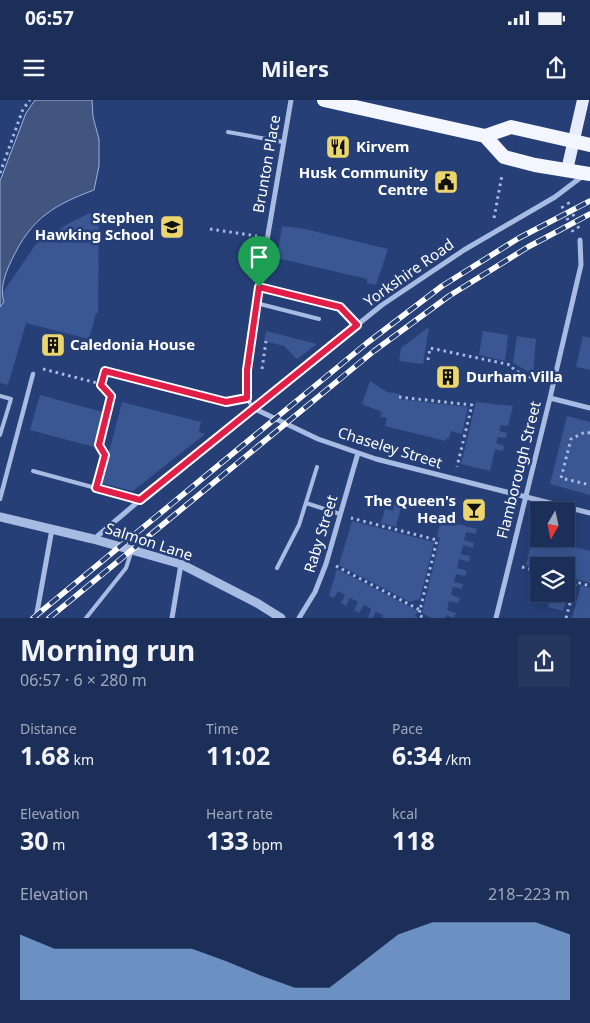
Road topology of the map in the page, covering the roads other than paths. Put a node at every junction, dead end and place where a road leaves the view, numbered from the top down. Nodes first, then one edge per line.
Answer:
1 (291, 100) edge
2 (324, 100) edge
3 (583, 100) edge
4 (228, 132) dead end
5 (485, 136) junction
6 (573, 141) junction
7 (284, 142) junction
8 (590, 145) edge
9 (567, 170) junction
10 (589, 171) edge
11 (580, 240) road end
12 (256, 303) junction
13 (320, 319) dead end
14 (247, 370) joint
15 (105, 371) road end
16 (33, 374) road end
17 (0, 396) edge
18 (247, 398) junction
19 (550, 398) junction
20 (253, 408) junction
21 (590, 408) edge
22 (0, 435) edge
23 (358, 453) junction
24 (317, 466) dead end
25 (33, 472) dead end
26 (526, 497) junction
27 (0, 499) edge
28 (140, 500) junction
29 (306, 503) junction
30 (590, 513) edge
31 (340, 514) junction
32 (0, 517) edge
33 (52, 528) junction
34 (93, 539) junction
35 (132, 550) junction
36 (181, 564) junction
37 (277, 568) dead end
38 (36, 618) edge
39 (86, 618) edge
40 (172, 618) edge
41 (281, 618) edge
42 (299, 618) edge
43 (496, 618) edge

1 - 7 street, Brunton Place
2 - 5 highway
3 - 6 main road
4 - 7 lane
5 - 6 highway
5 - 9 highway
6 - 8 highway
6 - 9 main road
7 - 12 street, Brunton Place
9 - 10 highway
10 - 20 street, Yorkshire Road
11 - 19 street, Flamborough Street
12 - 13 lane
12 - 14 street, Brunton Place
14 - 18 lane, Brunton Place
15 - 18 lane
16 - 27 street
17 - 22 lane
18 - 20 lane
19 - 21 street
19 - 26 street, Flamborough Street
20 - 23 street, Chaseley Street
20 - 28 street, Yorkshire Road
23 - 26 street, Chaseley Street
23 - 31 street, Raby Street
24 - 29 lane
25 - 28 lane
26 - 30 street, Chaseley Street
26 - 43 street, Flamborough Street
28 - 34 street, Yorkshire Road
29 - 31 lane
29 - 37 lane
31 - 42 street, Raby Street
32 - 33 street, Salmon Lane
33 - 34 street, Salmon Lane
33 - 38 street
34 - 35 street, Salmon Lane
35 - 36 street, Salmon Lane
35 - 39 lane
36 - 40 street
36 - 41 street, Salmon Lane

